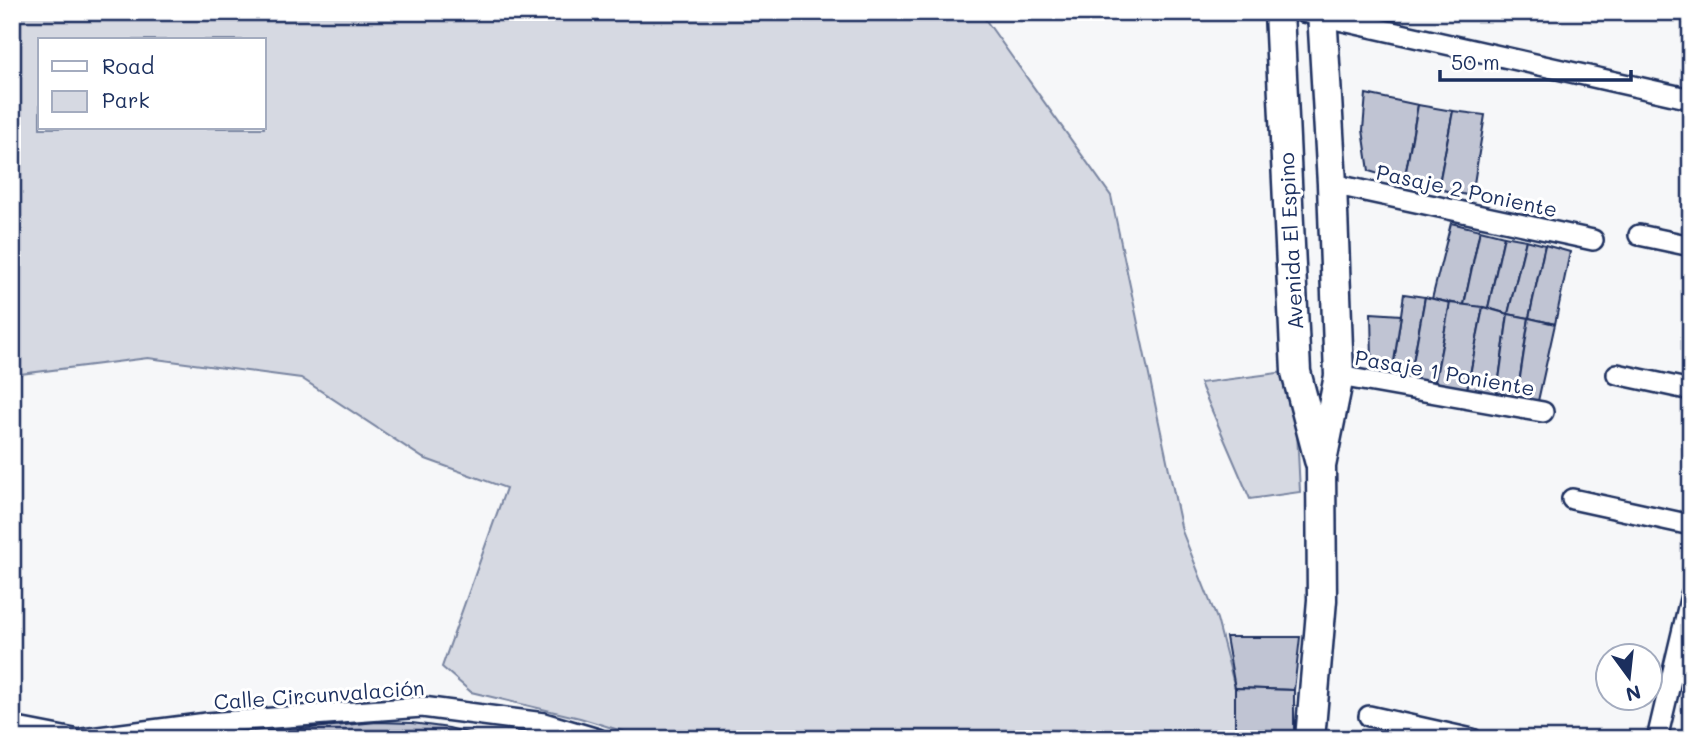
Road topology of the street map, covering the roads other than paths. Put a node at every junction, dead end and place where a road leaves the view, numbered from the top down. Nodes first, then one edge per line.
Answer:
1 (1279, 12) edge
2 (1316, 14) edge
3 (1691, 99) edge
4 (1332, 184) junction
5 (1639, 235) dead end
6 (1592, 240) dead end
7 (1691, 246) edge
8 (1617, 374) dead end
9 (1339, 376) junction
10 (1691, 390) edge
11 (1543, 412) dead end
12 (1321, 466) junction
13 (1572, 499) dead end
14 (1691, 525) edge
15 (1691, 596) edge
16 (1684, 660) edge
17 (1369, 716) dead end
18 (12, 727) edge
19 (74, 739) edge
20 (83, 739) edge
21 (598, 739) edge
22 (1310, 739) edge
23 (1472, 739) edge
24 (1657, 739) edge

1 - 12 main road, Avenida El Espino
2 - 3 street
2 - 4 main road, Avenida El Espino
4 - 6 street, Pasaje 2 Poniente
4 - 9 main road, Avenida El Espino
5 - 7 street
8 - 10 street
9 - 11 street, Pasaje 1 Poniente
9 - 12 main road, Avenida El Espino
12 - 22 main road, Avenida El Espino
13 - 14 street
15 - 16 street
16 - 24 street
17 - 23 street
18 - 19 street
20 - 21 street, Calle Circunvalación

